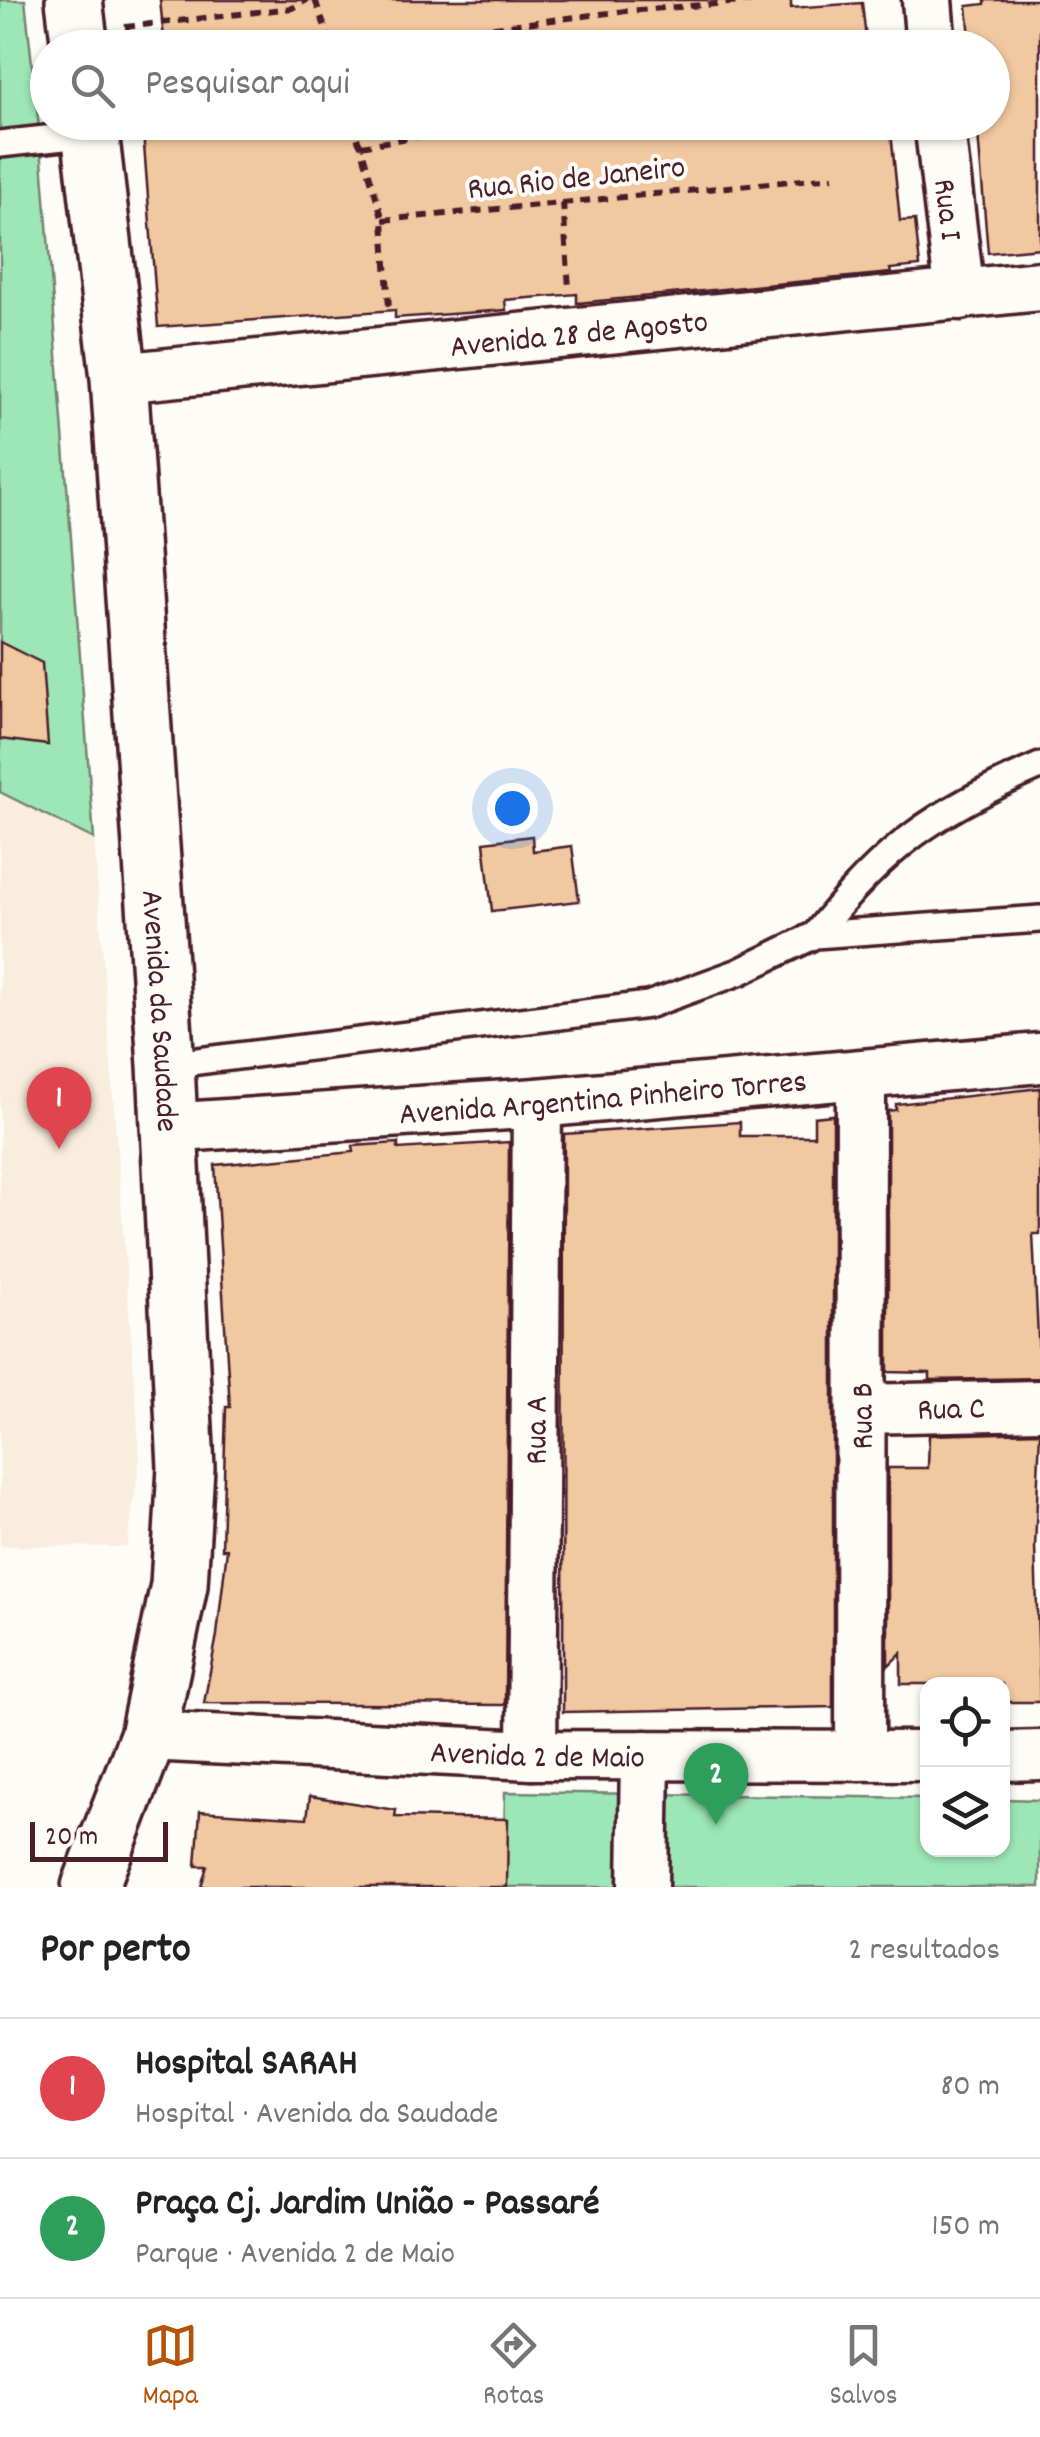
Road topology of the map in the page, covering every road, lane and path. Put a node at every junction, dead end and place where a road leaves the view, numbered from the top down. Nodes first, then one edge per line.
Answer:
1 (311, 0) edge
2 (768, 0) edge
3 (927, 0) edge
4 (78, 27) edge
5 (324, 30) edge
6 (474, 30) edge
7 (930, 30) edge
8 (30, 139) edge
9 (91, 140) edge
10 (357, 140) edge
11 (396, 140) edge
12 (942, 140) edge
13 (0, 144) edge
14 (360, 146) junction
15 (833, 176) dead end
16 (563, 202) junction
17 (382, 220) junction
18 (1040, 286) edge
19 (960, 295) junction
20 (572, 334) junction
21 (392, 350) junction
22 (119, 378) junction
23 (1040, 766) edge
24 (1040, 918) edge
25 (815, 934) junction
26 (1040, 1058) edge
27 (166, 1065) junction
28 (862, 1074) junction
29 (537, 1103) junction
30 (166, 1128) junction
31 (1040, 1405) edge
32 (861, 1409) junction
33 (148, 1736) junction
34 (532, 1755) junction
35 (645, 1755) junction
36 (1040, 1755) edge
37 (860, 1756) junction
38 (920, 1756) edge
39 (1010, 1756) edge
40 (90, 1887) edge
41 (643, 1887) edge

1 - 4 path
1 - 5 path
2 - 6 path
3 - 7 street
8 - 13 lane
9 - 22 street, Avenida da Saudade
10 - 14 path
11 - 14 path
12 - 19 street, Rua I
14 - 17 path
15 - 16 path, Rua Rio de Janeiro
16 - 17 path, Rua Rio de Janeiro
16 - 20 path
17 - 21 path
18 - 19 street, Avenida 28 de Agosto
19 - 20 street, Avenida 28 de Agosto
20 - 21 street, Avenida 28 de Agosto
21 - 22 street, Avenida 28 de Agosto
22 - 27 street, Avenida da Saudade
23 - 25 lane
24 - 25 lane
25 - 27 lane
26 - 28 street, Avenida Argentina Pinheiro Torres
27 - 30 street, Avenida da Saudade
28 - 29 street, Avenida Argentina Pinheiro Torres
28 - 32 street, Rua B
29 - 30 street, Avenida Argentina Pinheiro Torres
29 - 34 street, Rua A
30 - 33 street, Avenida da Saudade
31 - 32 street, Rua C
32 - 37 street, Rua B
33 - 34 street, Avenida 2 de Maio
33 - 40 street, Avenida da Saudade
34 - 35 street, Avenida 2 de Maio
35 - 37 street, Avenida 2 de Maio
35 - 41 street
36 - 39 street
37 - 38 street, Avenida 2 de Maio

